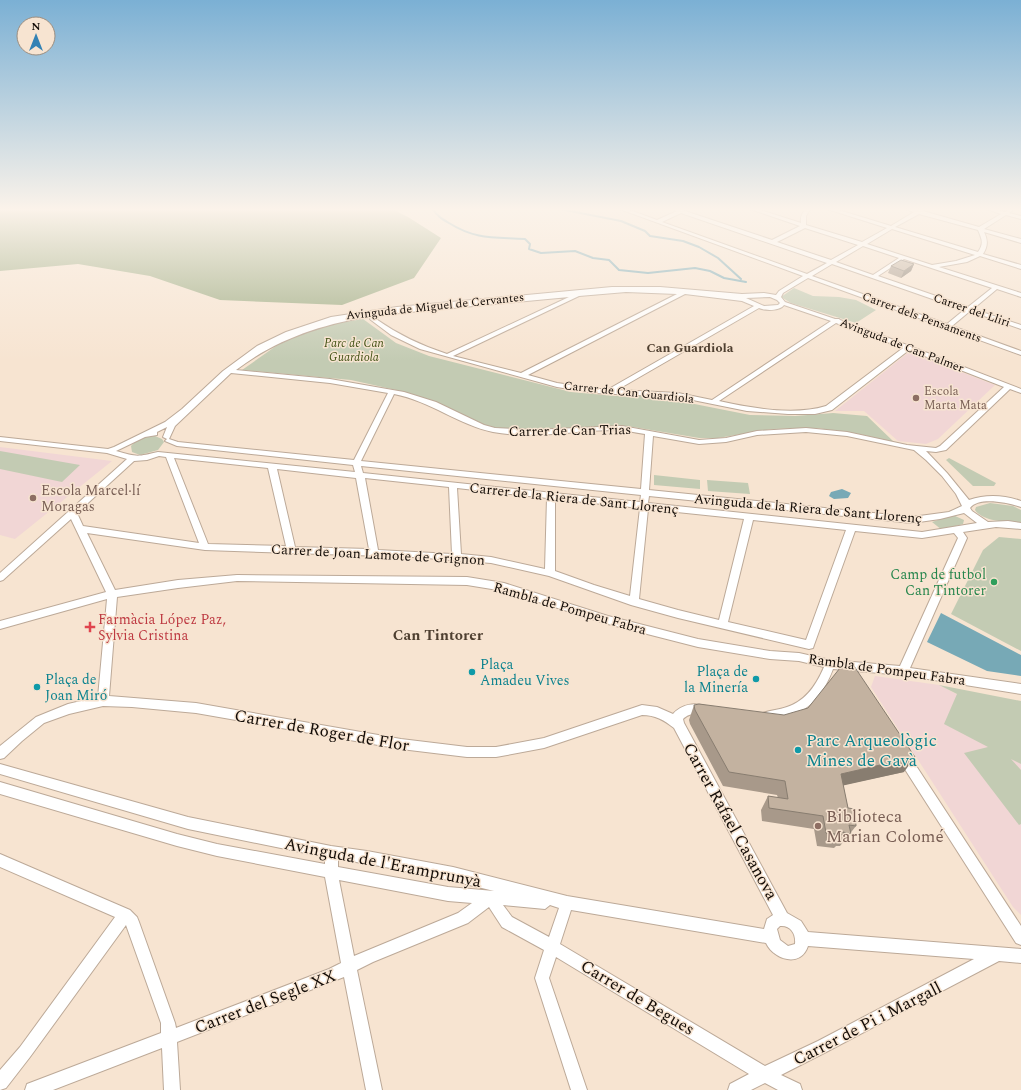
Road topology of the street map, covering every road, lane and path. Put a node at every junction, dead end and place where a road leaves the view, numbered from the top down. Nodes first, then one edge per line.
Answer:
1 (760, 259) edge
2 (822, 259) edge
3 (837, 259) edge
4 (901, 259) edge
5 (905, 259) edge
6 (970, 259) edge
7 (995, 259) edge
8 (831, 262) junction
9 (929, 266) junction
10 (1021, 267) edge
11 (808, 276) junction
12 (873, 277) junction
13 (996, 287) junction
14 (685, 292) junction
15 (582, 293) junction
16 (1021, 295) edge
17 (757, 296) junction
18 (777, 298) junction
19 (783, 303) junction
20 (755, 304) junction
21 (969, 309) junction
22 (377, 313) junction
23 (837, 320) junction
24 (948, 326) junction
25 (1021, 327) edge
26 (908, 347) junction
27 (1021, 353) edge
28 (447, 356) junction
29 (230, 371) junction
30 (523, 375) junction
31 (636, 377) junction
32 (1009, 386) junction
33 (1021, 391) edge
34 (392, 392) junction
35 (607, 392) junction
36 (646, 393) junction
37 (714, 402) junction
38 (649, 432) junction
39 (148, 433) junction
40 (0, 439) edge
41 (168, 439) junction
42 (126, 445) junction
43 (914, 448) junction
44 (943, 448) junction
45 (107, 450) junction
46 (158, 454) junction
47 (169, 455) junction
48 (130, 457) junction
49 (356, 462) junction
50 (272, 466) junction
51 (360, 475) junction
52 (453, 485) junction
53 (645, 492) junction
54 (550, 496) junction
55 (983, 499) junction
56 (1019, 501) edge
57 (644, 506) junction
58 (967, 509) junction
59 (72, 512) junction
60 (749, 517) junction
61 (985, 524) junction
62 (1020, 525) edge
63 (852, 527) junction
64 (80, 529) junction
65 (961, 532) junction
66 (205, 547) junction
67 (291, 550) junction
68 (374, 553) junction
69 (457, 556) junction
70 (550, 573) junction
71 (0, 578) edge
72 (112, 594) junction
73 (634, 602) junction
74 (723, 624) junction
75 (0, 625) edge
76 (797, 643) junction
77 (810, 645) junction
78 (799, 657) junction
79 (831, 663) junction
80 (904, 671) junction
81 (853, 679) edge
82 (1021, 689) edge
83 (103, 701) junction
84 (712, 711) edge
85 (753, 717) edge
86 (678, 724) junction
87 (895, 743) edge
88 (0, 754) edge
89 (0, 769) edge
90 (0, 788) edge
91 (331, 852) junction
92 (0, 860) edge
93 (332, 872) junction
94 (490, 898) junction
95 (567, 903) junction
96 (124, 915) junction
97 (783, 919) junction
98 (770, 937) junction
99 (1021, 938) edge
100 (803, 939) junction
101 (552, 947) junction
102 (996, 954) junction
103 (1021, 956) edge
104 (348, 968) junction
105 (170, 1038) junction
106 (764, 1074) junction
107 (0, 1082) edge
108 (33, 1090) edge
109 (172, 1090) edge
110 (374, 1090) edge
111 (579, 1090) edge
112 (736, 1090) edge
113 (794, 1090) edge

1 - 11 street, Carrer dels Pensaments
2 - 8 street, Carrer del Lliri
3 - 8 street
4 - 12 street
5 - 9 street
6 - 9 street
7 - 10 street
8 - 11 street
8 - 12 street, Carrer del Lliri
9 - 13 street
11 - 18 street
11 - 24 street, Carrer dels Pensaments
12 - 21 street, Carrer del Lliri
13 - 16 street
13 - 21 street
14 - 15 street, Avinguda de Miguel de Cervantes
14 - 20 street, Avinguda de Miguel de Cervantes
14 - 30 street
15 - 22 street, Avinguda de Miguel de Cervantes
15 - 28 street
17 - 18 street, Avinguda de Miguel de Cervantes
17 - 20 street
17 - 39 street, Avinguda de Miguel de Cervantes
18 - 19 street
19 - 20 street, Avinguda de Miguel de Cervantes
19 - 23 street, Avinguda de Can Palmer
20 - 31 street
21 - 24 street
21 - 25 street, Carrer del Lliri
22 - 28 street, Carrer de Can Guardiola
22 - 29 street, Avinguda de Miguel de Cervantes
23 - 26 street, Avinguda de Can Palmer
23 - 37 street
24 - 27 street, Carrer dels Pensaments
26 - 32 street, Avinguda de Can Palmer
26 - 37 street, Carrer de Can Guardiola
28 - 30 street, Carrer de Can Guardiola
29 - 34 street, Carrer de Can Trias
29 - 41 street, Avinguda de Miguel de Cervantes
30 - 35 street, Carrer de Can Guardiola
31 - 35 street
31 - 36 street
32 - 33 street, Avinguda de Can Palmer
32 - 44 street
34 - 38 street, Carrer de Can Trias
34 - 49 street
35 - 36 street, Carrer de Can Guardiola
36 - 37 street, Carrer de Can Guardiola
38 - 43 street, Carrer de Can Trias
38 - 53 street
39 - 41 street, Avinguda de la Riera de Sant Llorenç
39 - 42 street, Avinguda de Miguel de Cervantes
40 - 45 street, Carrer de la Riera de Sant Llorenç
41 - 46 street, Avinguda de Miguel de Cervantes
41 - 49 street, Avinguda de la Riera de Sant Llorenç
42 - 45 street, Carrer de la Riera de Sant Llorenç
42 - 48 street
43 - 44 street, Carrer de Can Trias
43 - 58 street
44 - 55 street
45 - 48 street, Carrer de la Riera de Sant Llorenç
46 - 47 street, Carrer de la Riera de Sant Llorenç
46 - 48 street, Carrer de la Riera de Sant Llorenç
47 - 50 street, Carrer de la Riera de Sant Llorenç
47 - 66 street
48 - 59 street
49 - 51 street
49 - 53 street, Avinguda de la Riera de Sant Llorenç
50 - 51 street, Carrer de la Riera de Sant Llorenç
50 - 67 street
51 - 52 street, Carrer de la Riera de Sant Llorenç
51 - 68 street
52 - 54 street, Carrer de la Riera de Sant Llorenç
52 - 69 street
53 - 57 street
53 - 58 street, Avinguda de la Riera de Sant Llorenç
54 - 57 street, Carrer de la Riera de Sant Llorenç
54 - 70 street
55 - 56 street, Avinguda de la Riera de Sant Llorenç
55 - 58 street, Avinguda de la Riera de Sant Llorenç
57 - 60 street, Carrer de la Riera de Sant Llorenç
57 - 73 street
58 - 61 street
58 - 65 street
59 - 64 street
59 - 71 street
60 - 63 street, Carrer de la Riera de Sant Llorenç
60 - 74 street
61 - 62 street, Carrer de la Riera de Sant Llorenç
61 - 65 street, Carrer de la Riera de Sant Llorenç
63 - 65 street, Carrer de la Riera de Sant Llorenç
63 - 77 street
64 - 66 street, Carrer de Joan Lamote de Grignon
64 - 72 street
65 - 80 street
66 - 67 street, Carrer de Joan Lamote de Grignon
67 - 68 street, Carrer de Joan Lamote de Grignon
68 - 69 street, Carrer de Joan Lamote de Grignon
69 - 70 street, Carrer de Joan Lamote de Grignon
70 - 73 street, Carrer de Joan Lamote de Grignon
72 - 75 street, Rambla de Pompeu Fabra
72 - 78 street, Rambla de Pompeu Fabra
72 - 83 street
73 - 74 street, Carrer de Joan Lamote de Grignon
74 - 76 street, Carrer de Joan Lamote de Grignon
76 - 77 street, Carrer de Joan Lamote de Grignon
76 - 78 street
77 - 79 street
78 - 79 street, Rambla de Pompeu Fabra
79 - 80 street, Rambla de Pompeu Fabra
79 - 81 street
79 - 85 street
80 - 82 street, Rambla de Pompeu Fabra
83 - 86 street, Carrer de Roger de Flor
83 - 88 street, Carrer de Roger de Flor
84 - 86 street
86 - 97 street, Carrer Rafael Casanova
87 - 99 street
89 - 91 street, Avinguda de l'Eramprunyà
90 - 93 street, Avinguda de l'Eramprunyà
91 - 93 street
91 - 95 street, Avinguda de l'Eramprunyà
92 - 96 street
93 - 94 street, Avinguda de l'Eramprunyà
93 - 104 street
94 - 95 street, Avinguda de l'Eramprunyà
94 - 101 street, Carrer de Begues
94 - 104 street, Carrer del Segle XX
95 - 98 street, Avinguda de l'Eramprunyà
95 - 101 street
96 - 105 street
96 - 107 street
97 - 98 street
97 - 100 street
98 - 100 street
100 - 102 street
101 - 106 street, Carrer de Begues
101 - 111 street
102 - 103 street
102 - 106 street, Carrer de Pi i Margall
104 - 105 street, Carrer del Segle XX
104 - 110 street
105 - 108 street, Carrer del Segle XX
105 - 109 street
106 - 112 street, Carrer de Pi i Margall
106 - 113 street, Carrer de Begues

